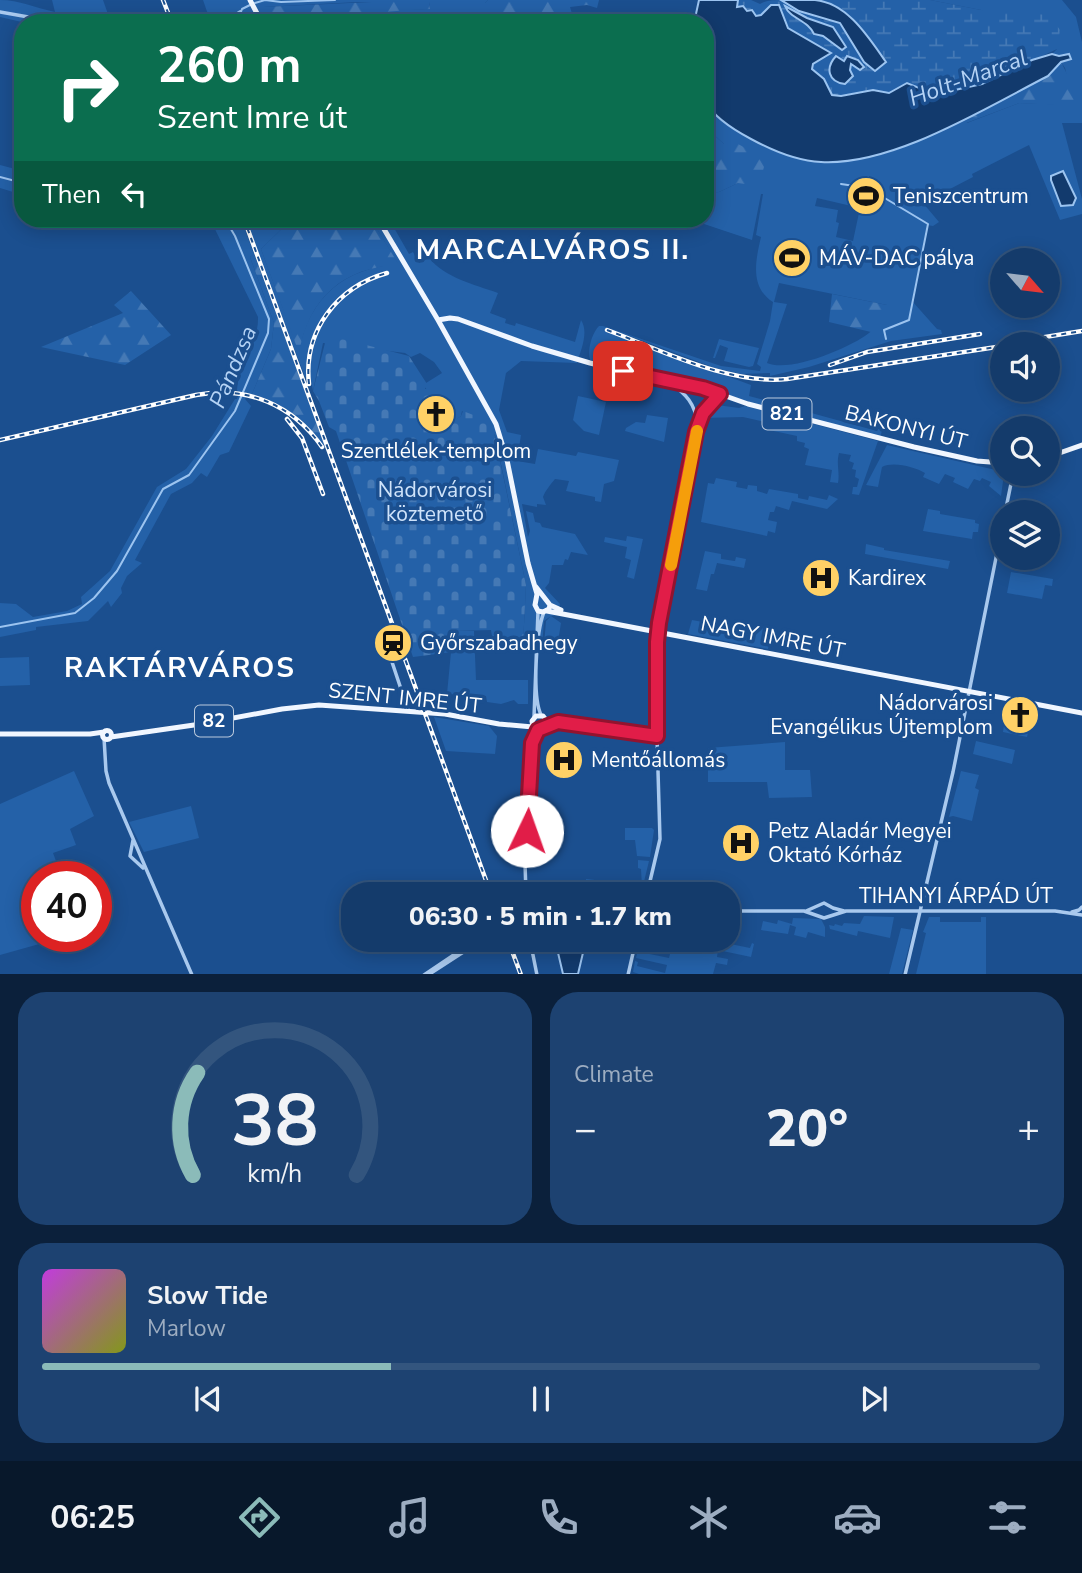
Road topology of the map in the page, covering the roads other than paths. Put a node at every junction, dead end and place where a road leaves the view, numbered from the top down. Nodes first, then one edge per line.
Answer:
1 (250, 0) edge
2 (256, 13) edge
3 (382, 228) edge
4 (438, 320) junction
5 (668, 382) junction
6 (720, 394) junction
7 (696, 432) junction
8 (1082, 445) edge
9 (1060, 453) edge
10 (990, 463) edge
11 (993, 570) edge
12 (540, 599) junction
13 (545, 610) junction
14 (658, 631) junction
15 (385, 641) dead end
16 (969, 691) junction
17 (409, 712) junction
18 (1082, 713) edge
19 (534, 723) junction
20 (547, 723) junction
21 (0, 734) edge
22 (107, 736) junction
23 (657, 736) junction
24 (132, 835) junction
25 (131, 852) junction
26 (141, 854) junction
27 (135, 861) junction
28 (150, 875) junction
29 (526, 882) edge
30 (650, 882) edge
31 (828, 905) junction
32 (819, 906) junction
33 (740, 911) edge
34 (804, 911) junction
35 (846, 911) junction
36 (920, 911) junction
37 (1081, 912) edge
38 (820, 916) junction
39 (829, 916) junction
40 (459, 952) edge
41 (463, 952) edge
42 (532, 952) edge
43 (633, 952) edge
44 (192, 974) edge
45 (427, 974) edge
46 (428, 974) edge
47 (537, 974) edge
48 (628, 974) edge
49 (905, 974) edge

1 - 2 main road
3 - 4 main road
4 - 5 main road, BAKONYI ÚT / 821
4 - 12 main road
5 - 6 main road, BAKONYI ÚT / 821
5 - 7 street
6 - 7 street
6 - 10 main road, BAKONYI ÚT / 821
7 - 14 street
8 - 9 main road
11 - 16 street
12 - 13 main road
12 - 13 main road
13 - 14 main road, NAGY IMRE ÚT
13 - 19 street
14 - 16 main road, NAGY IMRE ÚT
14 - 23 main road
15 - 17 street
16 - 18 main road, NAGY IMRE ÚT
16 - 36 street
17 - 19 main road, SZENT IMRE ÚT / 82
17 - 22 main road, SZENT IMRE ÚT / 82
19 - 20 main road, 82
19 - 20 main road
19 - 29 street
20 - 23 main road, 82
21 - 22 main road, SZENT IMRE ÚT / 82
22 - 24 street
23 - 30 street
24 - 25 street
24 - 26 street
25 - 26 street
25 - 27 street
26 - 27 street
26 - 28 street
27 - 28 street
28 - 44 street
31 - 32 street, TIHANYI ÁRPÁD ÚT
31 - 35 street, TIHANYI ÁRPÁD ÚT
31 - 39 street, TIHANYI ÁRPÁD ÚT
32 - 34 street, TIHANYI ÁRPÁD ÚT
32 - 38 street
33 - 34 street, TIHANYI ÁRPÁD ÚT
34 - 38 street, TIHANYI ÁRPÁD ÚT
35 - 36 street, TIHANYI ÁRPÁD ÚT
35 - 39 street, TIHANYI ÁRPÁD ÚT
36 - 37 street, TIHANYI ÁRPÁD ÚT
36 - 49 street
38 - 39 street, TIHANYI ÁRPÁD ÚT
40 - 45 street
41 - 46 street
42 - 47 street
43 - 48 street

